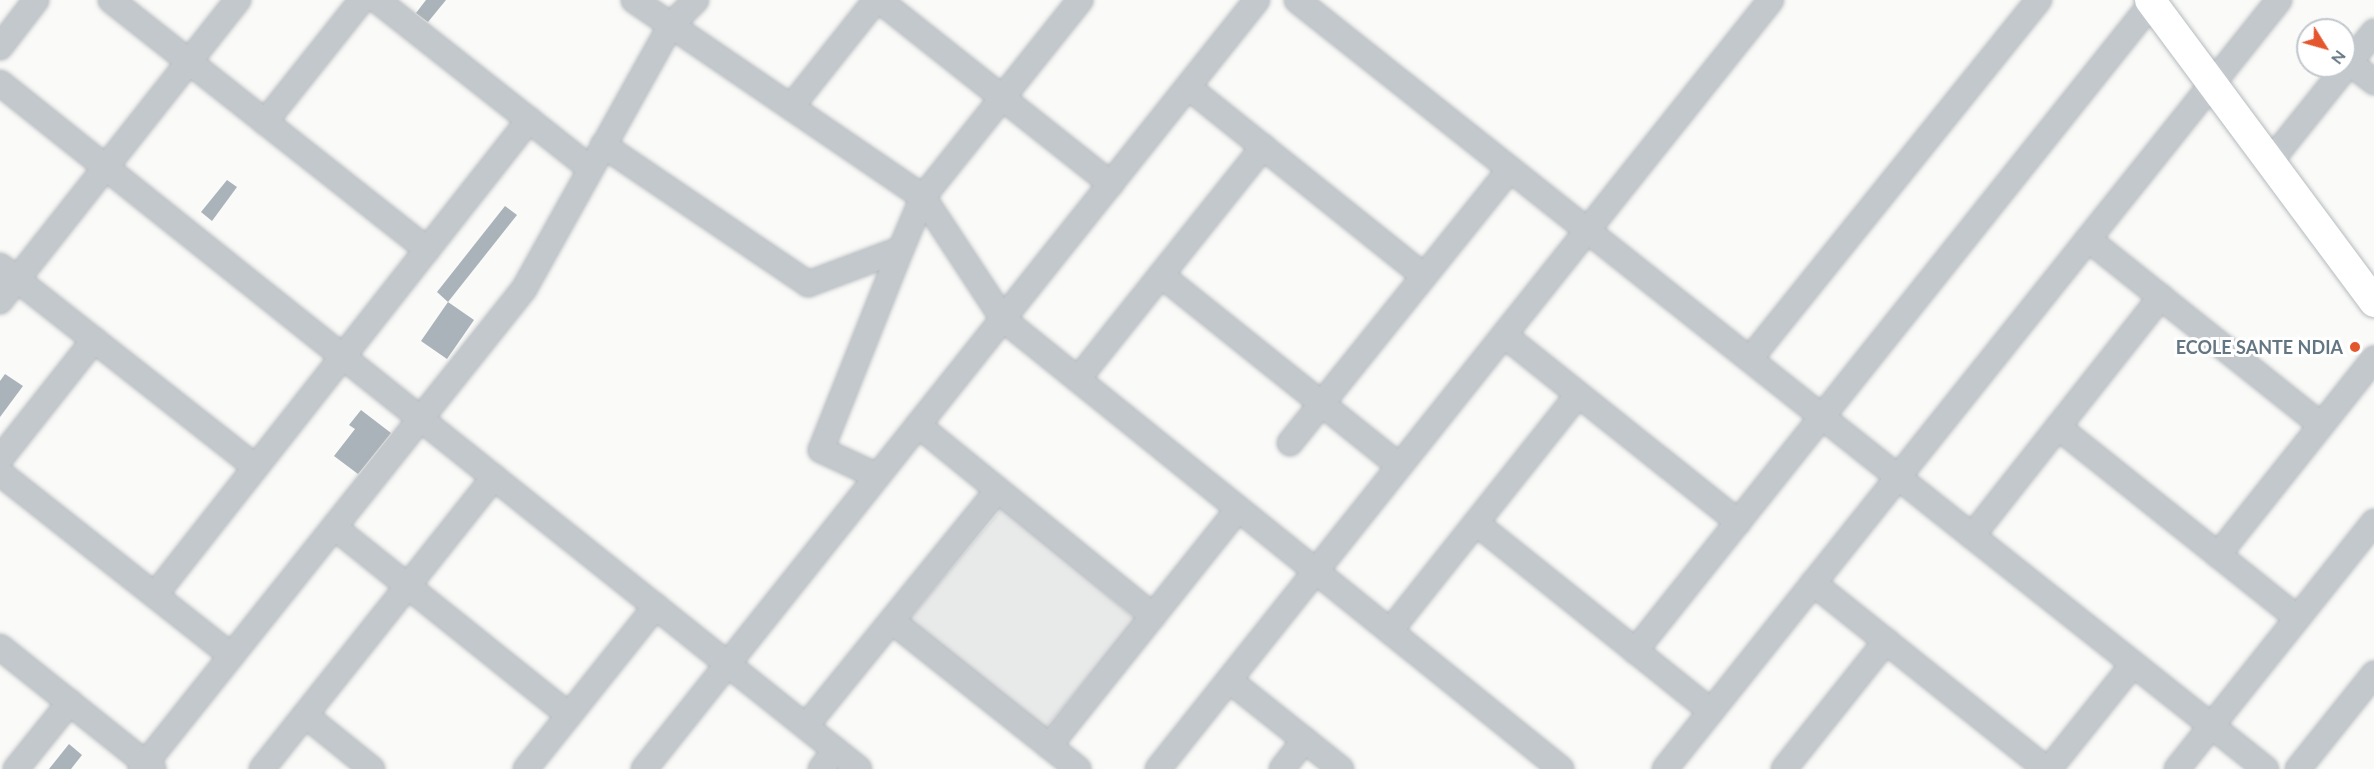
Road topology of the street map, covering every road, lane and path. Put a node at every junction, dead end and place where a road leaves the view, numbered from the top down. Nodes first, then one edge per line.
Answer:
1 (36, 0) edge
2 (111, 0) edge
3 (238, 0) edge
4 (362, 0) edge
5 (377, 0) edge
6 (634, 0) edge
7 (696, 0) edge
8 (877, 0) edge
9 (1080, 0) edge
10 (1257, 0) edge
11 (1297, 0) edge
12 (1771, 0) edge
13 (2039, 0) edge
14 (2279, 0) edge
15 (2160, 5) edge
16 (671, 25) junction
17 (2374, 32) edge
18 (0, 46) edge
19 (2356, 54) edge
20 (189, 62) junction
21 (2356, 68) edge
22 (2337, 78) edge
23 (2374, 82) edge
24 (0, 83) edge
25 (2211, 85) junction
26 (1188, 87) junction
27 (1002, 98) junction
28 (791, 107) junction
29 (529, 120) junction
30 (265, 122) junction
31 (603, 145) junction
32 (1263, 147) junction
33 (2270, 163) junction
34 (106, 167) junction
35 (590, 168) junction
36 (1510, 169) junction
37 (1111, 184) junction
38 (923, 197) junction
39 (1587, 230) junction
40 (2088, 239) junction
41 (902, 249) junction
42 (427, 250) junction
43 (8, 273) edge
44 (1161, 275) junction
45 (1425, 276) junction
46 (2161, 297) junction
47 (0, 301) edge
48 (2374, 302) edge
49 (1003, 319) junction
50 (1504, 335) junction
51 (94, 340) junction
52 (343, 356) junction
53 (2374, 359) edge
54 (1750, 360) junction
55 (1078, 380) junction
56 (1578, 394) junction
57 (1322, 404) junction
58 (1822, 417) junction
59 (421, 419) junction
60 (918, 425) junction
61 (2321, 425) junction
62 (2058, 427) junction
63 (1290, 443) dead end
64 (0, 459) edge
65 (1400, 466) junction
66 (255, 467) junction
67 (0, 473) edge
68 (878, 476) junction
69 (494, 477) junction
70 (1898, 477) junction
71 (998, 490) junction
72 (1238, 509) junction
73 (1738, 522) junction
74 (2374, 522) edge
75 (1476, 523) junction
76 (334, 527) junction
77 (1972, 536) junction
78 (2218, 555) junction
79 (1316, 571) junction
80 (1813, 583) junction
81 (407, 586) junction
82 (155, 595) junction
83 (656, 606) junction
84 (1153, 616) junction
85 (2297, 618) junction
86 (892, 621) junction
87 (1390, 631) junction
88 (1886, 641) junction
89 (0, 647) edge
90 (1635, 651) junction
91 (232, 656) junction
92 (728, 664) junction
93 (2133, 664) junction
94 (2373, 677) edge
95 (1229, 680) junction
96 (70, 702) junction
97 (1711, 711) junction
98 (304, 715) junction
99 (569, 715) junction
100 (806, 726) junction
101 (2211, 726) junction
102 (1305, 740) junction
103 (1049, 746) junction
104 (829, 760) edge
105 (1549, 765) edge
106 (146, 767) edge
107 (16, 769) edge
108 (261, 769) edge
109 (372, 769) edge
110 (526, 769) edge
111 (644, 769) edge
112 (859, 769) edge
113 (1078, 769) edge
114 (1158, 769) edge
115 (1282, 769) edge
116 (1341, 769) edge
117 (1665, 769) edge
118 (1784, 769) edge
119 (2047, 769) edge
120 (2177, 769) edge
121 (2265, 769) edge
122 (2298, 769) edge

1 - 18 street
2 - 20 street
3 - 20 street
4 - 30 street
5 - 29 street
6 - 16 street
7 - 16 street
8 - 27 street
8 - 28 street
9 - 27 street
10 - 26 street
11 - 36 street
12 - 39 street
13 - 54 street
14 - 25 street
15 - 25 main road
15 - 58 street
16 - 28 street
16 - 31 street
17 - 19 street
20 - 30 street
20 - 34 street
21 - 23 street
22 - 33 street
24 - 34 street
25 - 33 main road
25 - 40 street
26 - 32 street
26 - 37 street
27 - 37 street
27 - 38 street
28 - 38 street
29 - 35 street
29 - 42 street
30 - 42 street
31 - 35 street
31 - 41 street
32 - 44 street
32 - 45 street
33 - 48 main road
34 - 43 street
34 - 52 street
35 - 59 street
36 - 39 street
36 - 45 street
37 - 49 street
38 - 41 street
38 - 49 street
39 - 50 street
39 - 54 street
40 - 46 street
40 - 70 street
41 - 68 street
42 - 52 street
43 - 47 street
43 - 51 street
44 - 55 street
44 - 57 street
45 - 57 street
46 - 61 street
46 - 62 street
49 - 55 street
49 - 60 street
50 - 56 street
50 - 65 street
51 - 64 street
51 - 66 street
52 - 59 street
52 - 66 street
53 - 61 street
54 - 58 street
55 - 72 street
56 - 73 street
56 - 75 street
57 - 63 street
57 - 65 street
58 - 70 street
58 - 73 street
59 - 69 street
59 - 76 street
60 - 68 street
60 - 71 street
61 - 78 street
62 - 77 street
62 - 78 street
65 - 79 street
66 - 82 street
67 - 82 street
68 - 92 street
69 - 81 street
69 - 83 street
70 - 77 street
70 - 80 street
71 - 84 street
71 - 86 street
72 - 79 street
72 - 84 street
73 - 90 street
74 - 85 street
75 - 87 street
75 - 90 street
76 - 81 street
76 - 91 street
77 - 93 street
78 - 85 street
79 - 87 street
79 - 95 street
80 - 88 street
80 - 97 street
81 - 98 street
81 - 99 street
82 - 91 street
83 - 92 street
83 - 99 street
84 - 103 street
85 - 101 street
86 - 100 street
86 - 103 street
87 - 105 street
88 - 118 street
88 - 119 street
89 - 96 street
90 - 97 street
91 - 106 street
92 - 100 street
92 - 111 street
93 - 101 street
93 - 119 street
94 - 122 street
95 - 102 street
95 - 114 street
96 - 106 street
96 - 107 street
97 - 117 street
98 - 108 street
98 - 109 street
99 - 110 street
100 - 104 street
101 - 120 street
101 - 121 street
102 - 115 street
102 - 116 street
103 - 113 street
104 - 112 street

